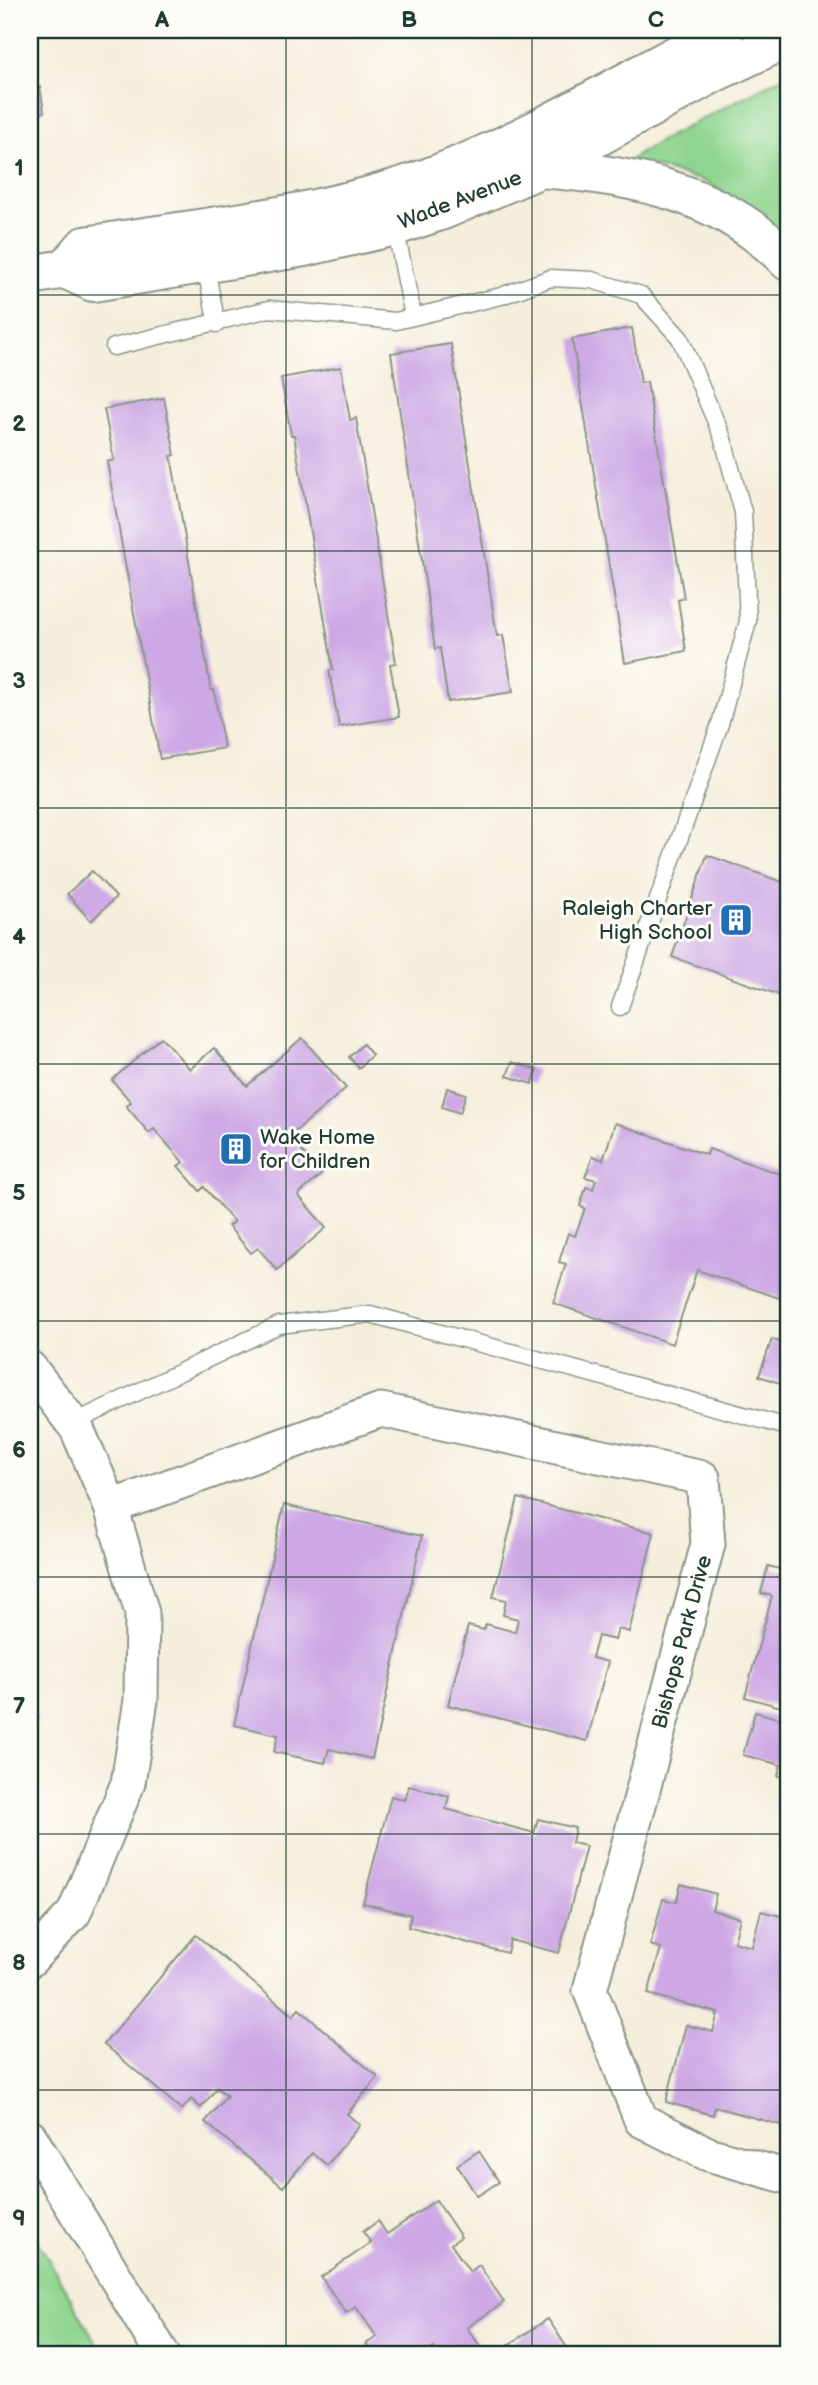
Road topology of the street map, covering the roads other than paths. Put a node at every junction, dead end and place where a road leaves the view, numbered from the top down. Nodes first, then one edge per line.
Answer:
1 (725, 30) edge
2 (788, 38) edge
3 (541, 167) junction
4 (395, 226) junction
5 (788, 261) edge
6 (205, 264) junction
7 (47, 272) edge
8 (413, 316) junction
9 (217, 324) junction
10 (114, 347) dead end
11 (620, 1007) dead end
12 (30, 1368) edge
13 (73, 1423) junction
14 (788, 1427) edge
15 (111, 1507) junction
16 (30, 1959) edge
17 (30, 2137) edge
18 (788, 2176) edge
19 (163, 2355) edge

1 - 7 main road, Wade Avenue
2 - 3 main road, Wade Avenue
3 - 4 main road, Wade Avenue
3 - 5 main road
4 - 6 main road, Wade Avenue
4 - 8 lane
6 - 7 main road, Wade Avenue
6 - 9 lane
8 - 9 lane
8 - 11 lane
9 - 10 lane
12 - 13 street
13 - 14 lane
13 - 15 street
15 - 16 street
15 - 18 street, Bishops Park Drive
17 - 19 street

